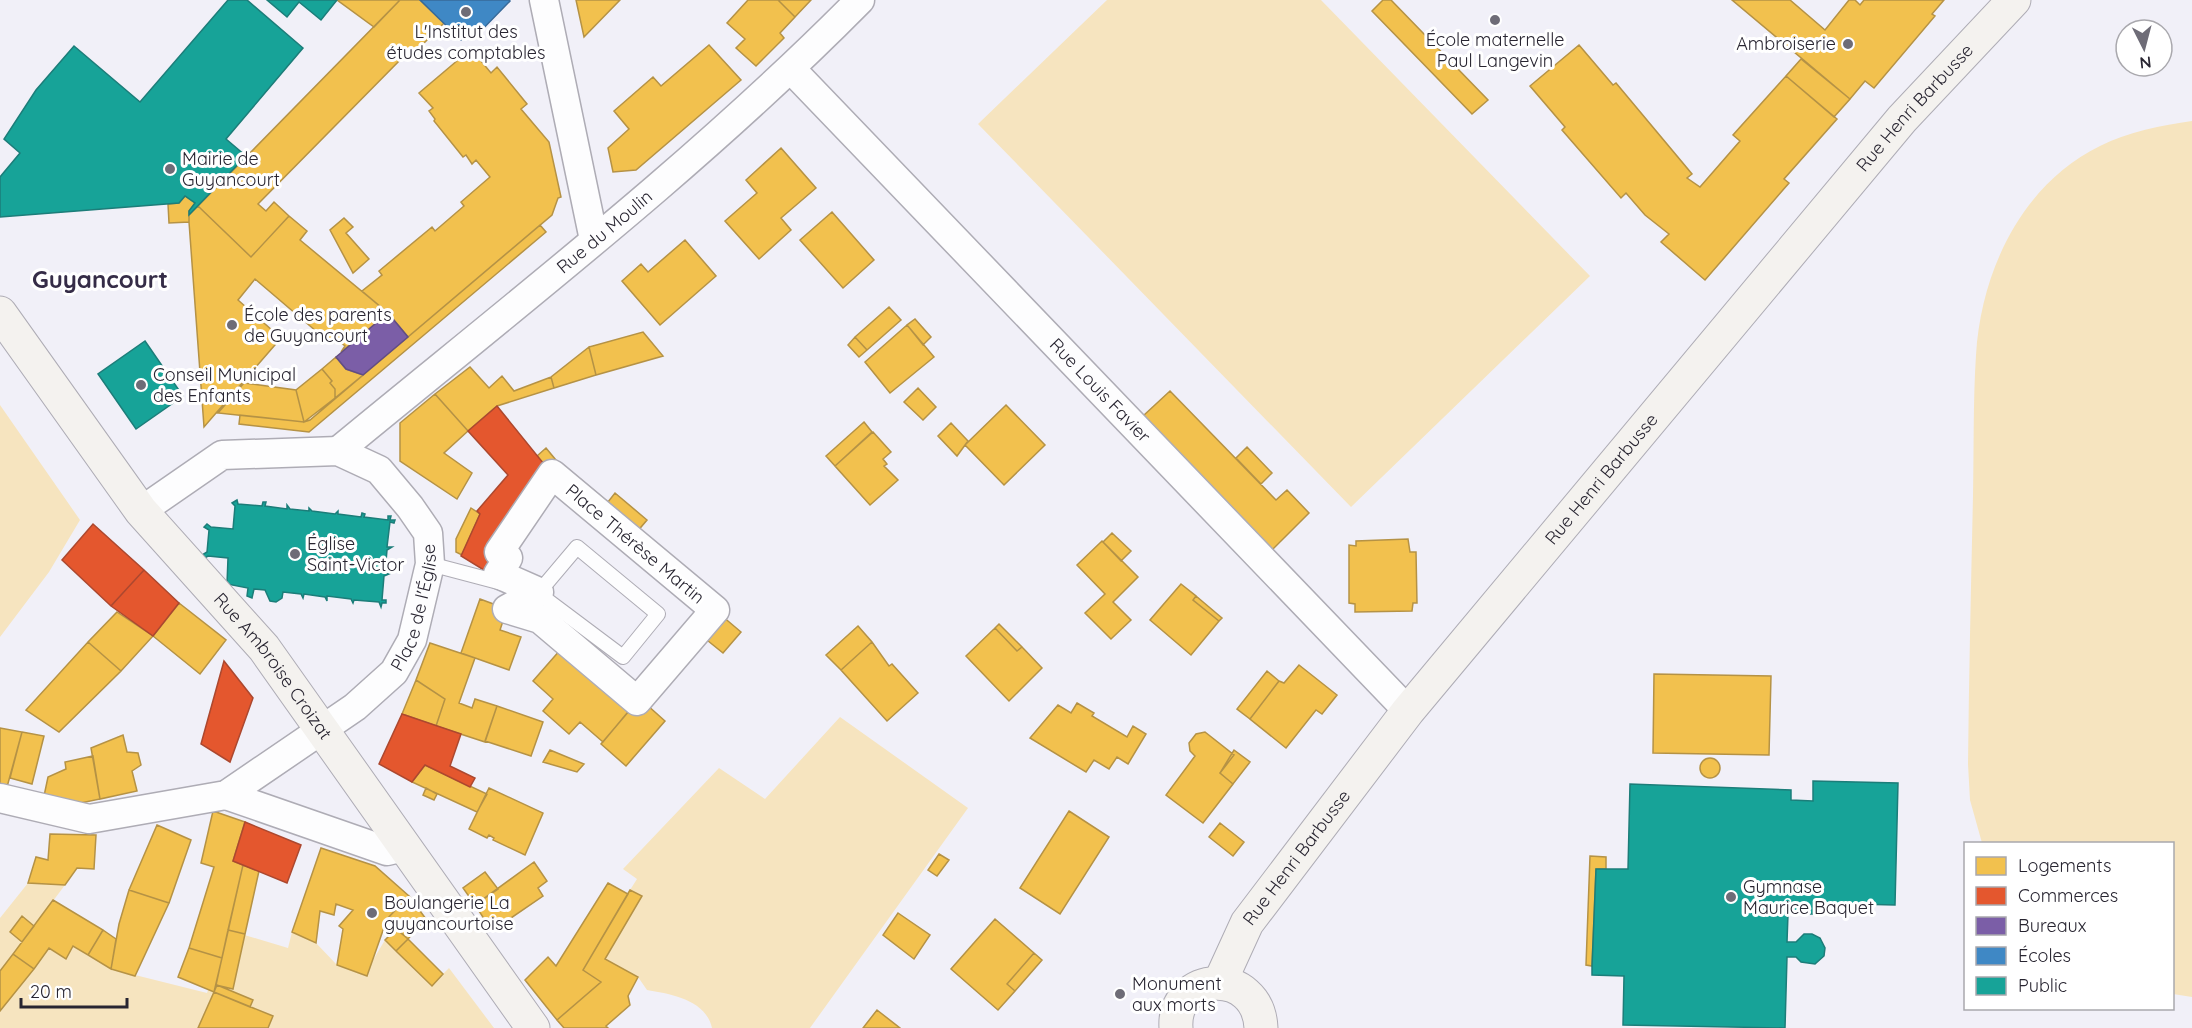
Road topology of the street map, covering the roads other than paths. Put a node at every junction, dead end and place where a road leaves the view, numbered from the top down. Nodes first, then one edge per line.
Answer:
1 (544, 0) edge
2 (860, 0) edge
3 (2014, 0) edge
4 (791, 69) junction
5 (594, 240) junction
6 (0, 313) edge
7 (338, 452) junction
8 (141, 511) junction
9 (430, 564) junction
10 (539, 592) junction
11 (1408, 711) junction
12 (321, 732) junction
13 (226, 795) junction
14 (0, 798) edge
15 (404, 847) junction
16 (1220, 982) junction
17 (533, 1028) edge
18 (1176, 1028) edge
19 (1261, 1028) edge

1 - 5 street
2 - 4 street, Rue du Moulin
3 - 11 street, Rue Henri Barbusse
4 - 5 street, Rue du Moulin
4 - 11 street, Rue Louis Favier
5 - 7 street, Rue du Moulin
6 - 8 street, Rue Ambroise Croizat
7 - 8 street, Place de l'Église
7 - 9 street, Place de l'Église
8 - 12 street, Rue Ambroise Croizat
9 - 10 lane, Place Thérèse Martin
9 - 12 street, Place de l'Église
10 - 10 lane, Place Thérèse Martin
10 - 10 street, Place Thérèse Martin
11 - 16 street, Rue Henri Barbusse
12 - 13 street, Place de l'Église
12 - 15 street, Rue Ambroise Croizat
13 - 14 street
13 - 15 street
15 - 17 street, Rue Ambroise Croizat
16 - 18 street
16 - 19 street

